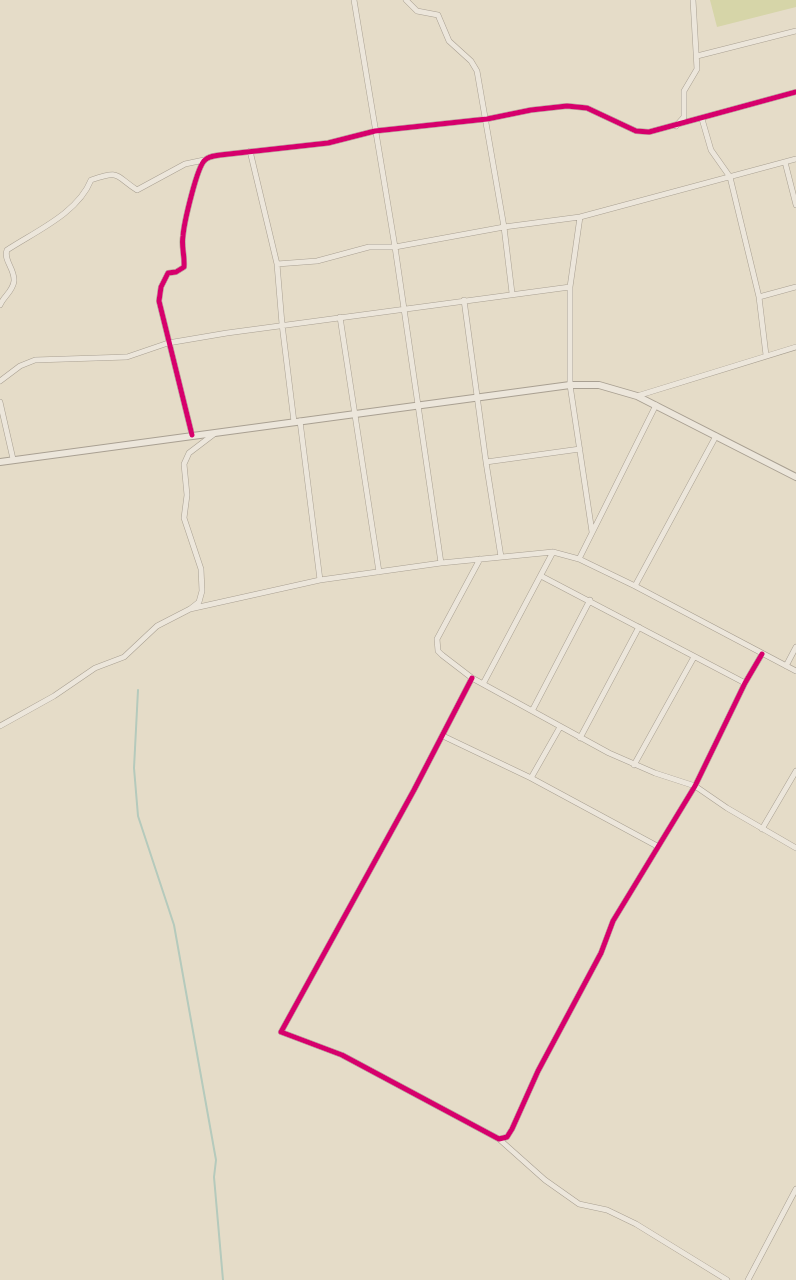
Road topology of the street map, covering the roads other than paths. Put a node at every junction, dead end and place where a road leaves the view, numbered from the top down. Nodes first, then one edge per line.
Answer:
1 (354, 0) edge
2 (406, 0) edge
3 (693, 0) edge
4 (796, 31) edge
5 (697, 56) junction
6 (796, 92) edge
7 (487, 119) junction
8 (702, 119) junction
9 (676, 126) junction
10 (375, 131) junction
11 (250, 151) junction
12 (796, 159) edge
13 (204, 160) junction
14 (785, 162) junction
15 (730, 177) junction
16 (796, 204) edge
17 (580, 217) junction
18 (504, 227) junction
19 (395, 247) junction
20 (277, 264) junction
21 (570, 287) junction
22 (796, 287) edge
23 (512, 294) junction
24 (759, 297) junction
25 (464, 300) junction
26 (0, 305) edge
27 (403, 310) junction
28 (340, 317) junction
29 (282, 324) junction
30 (168, 343) junction
31 (796, 347) edge
32 (766, 355) junction
33 (0, 381) edge
34 (570, 385) junction
35 (477, 396) junction
36 (637, 396) junction
37 (0, 402) edge
38 (656, 405) junction
39 (417, 406) junction
40 (354, 413) junction
41 (297, 421) junction
42 (219, 431) junction
43 (192, 435) junction
44 (716, 436) junction
45 (580, 449) junction
46 (13, 460) junction
47 (0, 462) edge
48 (486, 462) junction
49 (796, 477) edge
50 (592, 532) junction
51 (553, 552) junction
52 (501, 557) junction
53 (480, 559) junction
54 (579, 560) junction
55 (441, 563) junction
56 (379, 572) junction
57 (540, 576) junction
58 (320, 580) junction
59 (635, 586) junction
60 (590, 600) junction
61 (190, 609) junction
62 (639, 627) junction
63 (796, 647) edge
64 (762, 654) junction
65 (694, 657) junction
66 (786, 666) junction
67 (796, 671) edge
68 (472, 678) junction
69 (745, 683) junction
70 (483, 684) junction
71 (532, 711) junction
72 (0, 726) edge
73 (560, 727) junction
74 (443, 736) junction
75 (580, 738) junction
76 (634, 765) junction
77 (796, 770) edge
78 (531, 778) junction
79 (695, 786) junction
80 (762, 829) junction
81 (657, 846) junction
82 (796, 848) edge
83 (499, 1139) junction
84 (796, 1190) edge
85 (727, 1280) edge
86 (748, 1280) edge

1 - 10 street
2 - 7 street
3 - 5 street
4 - 5 street
5 - 9 street
6 - 8 street
7 - 9 street
7 - 10 street
7 - 18 street
8 - 9 street
8 - 15 street
10 - 11 street
10 - 19 street
11 - 13 street
11 - 20 street
12 - 14 street
13 - 26 street
13 - 30 street
14 - 15 street
14 - 16 street
15 - 17 street
15 - 24 street
17 - 18 street
17 - 21 street
18 - 19 street
18 - 23 street
19 - 20 street
19 - 27 street
20 - 29 street
21 - 23 street
21 - 34 street
22 - 24 street
23 - 25 street
24 - 32 street
25 - 27 street
25 - 35 street
27 - 28 street
27 - 39 street
28 - 29 street
28 - 40 street
29 - 30 street
29 - 41 street
30 - 33 street
30 - 43 street
31 - 32 street
32 - 36 street
34 - 35 street
34 - 36 street
34 - 45 street
35 - 39 street
35 - 48 street
36 - 38 street
37 - 46 street
38 - 44 street
38 - 50 street
39 - 40 street
39 - 55 street
40 - 41 street
40 - 56 street
41 - 42 street
41 - 58 street
42 - 43 street
42 - 61 street
43 - 46 street
44 - 49 street
44 - 59 street
45 - 48 street
45 - 50 street
46 - 47 street
48 - 52 street
50 - 54 street
51 - 52 street
51 - 54 street
51 - 57 street
52 - 53 street
53 - 55 street
53 - 68 street
54 - 59 street
55 - 56 street
56 - 58 street
57 - 60 street
57 - 70 street
58 - 61 street
59 - 64 street
60 - 62 street
60 - 71 street
61 - 72 street
62 - 65 street
62 - 75 street
63 - 66 street
64 - 66 street
64 - 69 street
65 - 69 street
65 - 76 street
66 - 67 street
68 - 70 street
68 - 74 street
69 - 79 street
70 - 71 street
71 - 73 street
73 - 75 street
73 - 78 street
74 - 78 street
74 - 83 street
75 - 76 street
76 - 79 street
77 - 80 street
78 - 81 street
79 - 80 street
79 - 81 street
80 - 82 street
81 - 83 street
83 - 85 street
84 - 86 street

